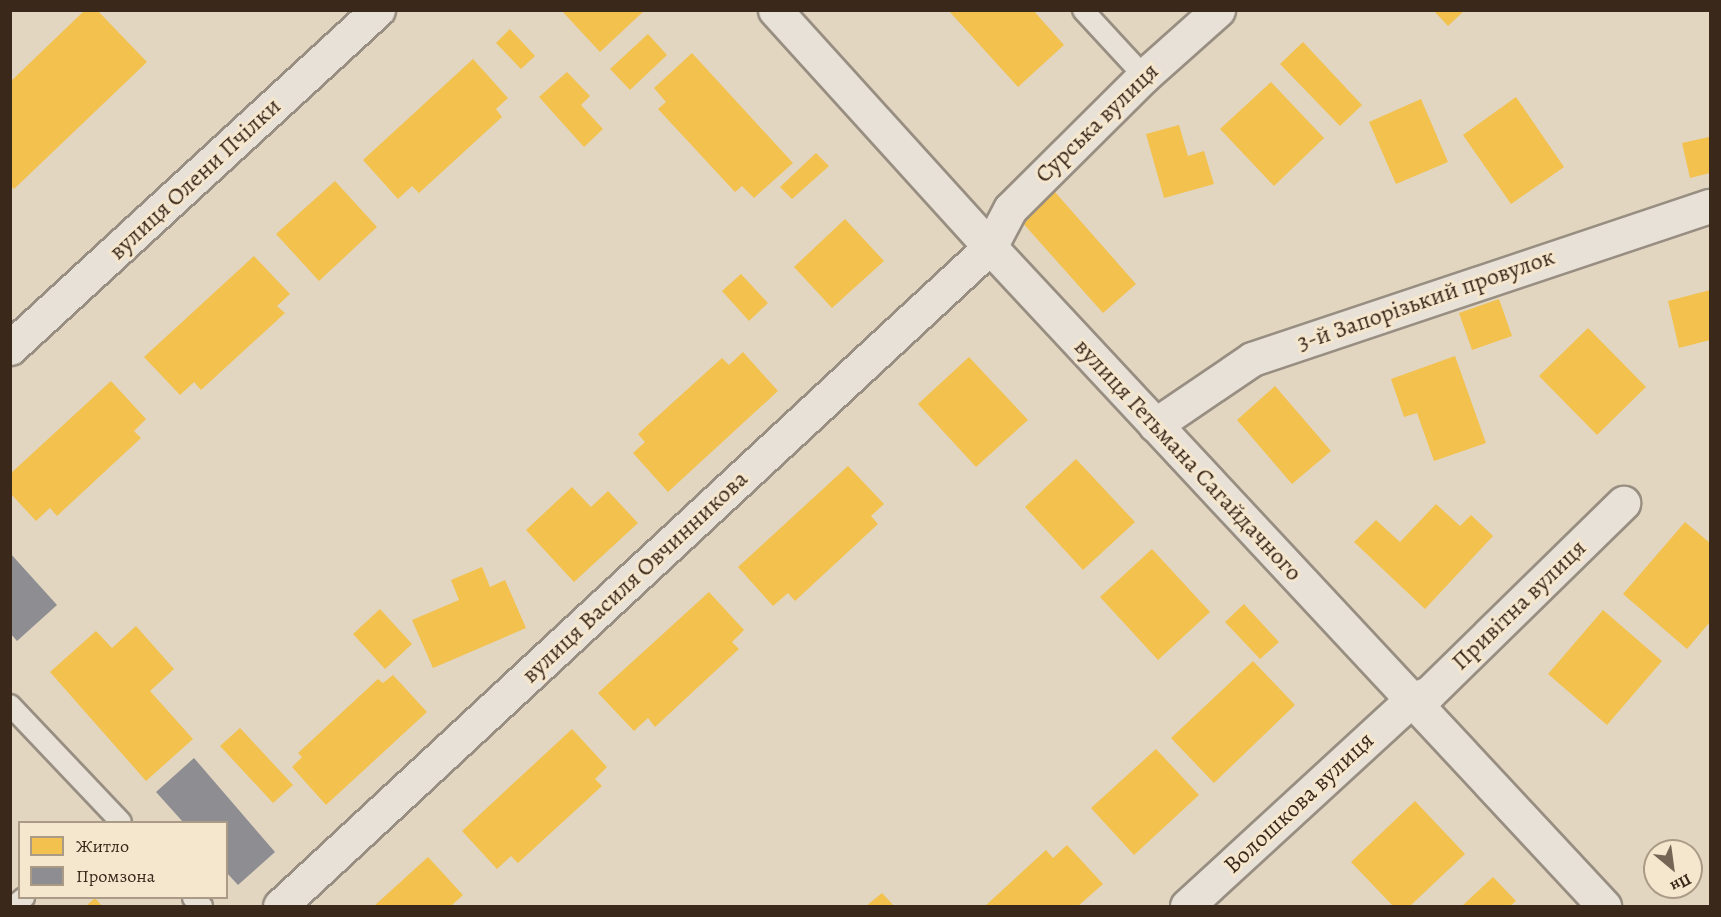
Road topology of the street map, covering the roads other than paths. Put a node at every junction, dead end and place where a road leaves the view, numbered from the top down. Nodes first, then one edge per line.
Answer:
1 (378, 10) edge
2 (775, 10) edge
3 (1083, 10) edge
4 (1218, 10) edge
5 (1144, 76) junction
6 (1710, 206) edge
7 (990, 247) junction
8 (15, 335) edge
9 (1155, 425) junction
10 (1623, 503) dead end
11 (1411, 700) junction
12 (10, 705) edge
13 (114, 820) edge
14 (280, 906) edge
15 (1187, 906) edge
16 (1604, 906) edge

1 - 8 street, вулиця Олени Пчілки
2 - 7 street, вулиця Гетьмана Сагайдачного
3 - 5 lane
4 - 5 street, Сурська вулиця
5 - 7 street, Сурська вулиця
6 - 9 street, 3-й Запорізький провулок
7 - 9 street, вулиця Гетьмана Сагайдачного
7 - 14 street, вулиця Василя Овчинникова
9 - 11 street, вулиця Гетьмана Сагайдачного
10 - 11 street, Привітна вулиця
11 - 15 street, Волошкова вулиця
11 - 16 street, вулиця Гетьмана Сагайдачного
12 - 13 lane

